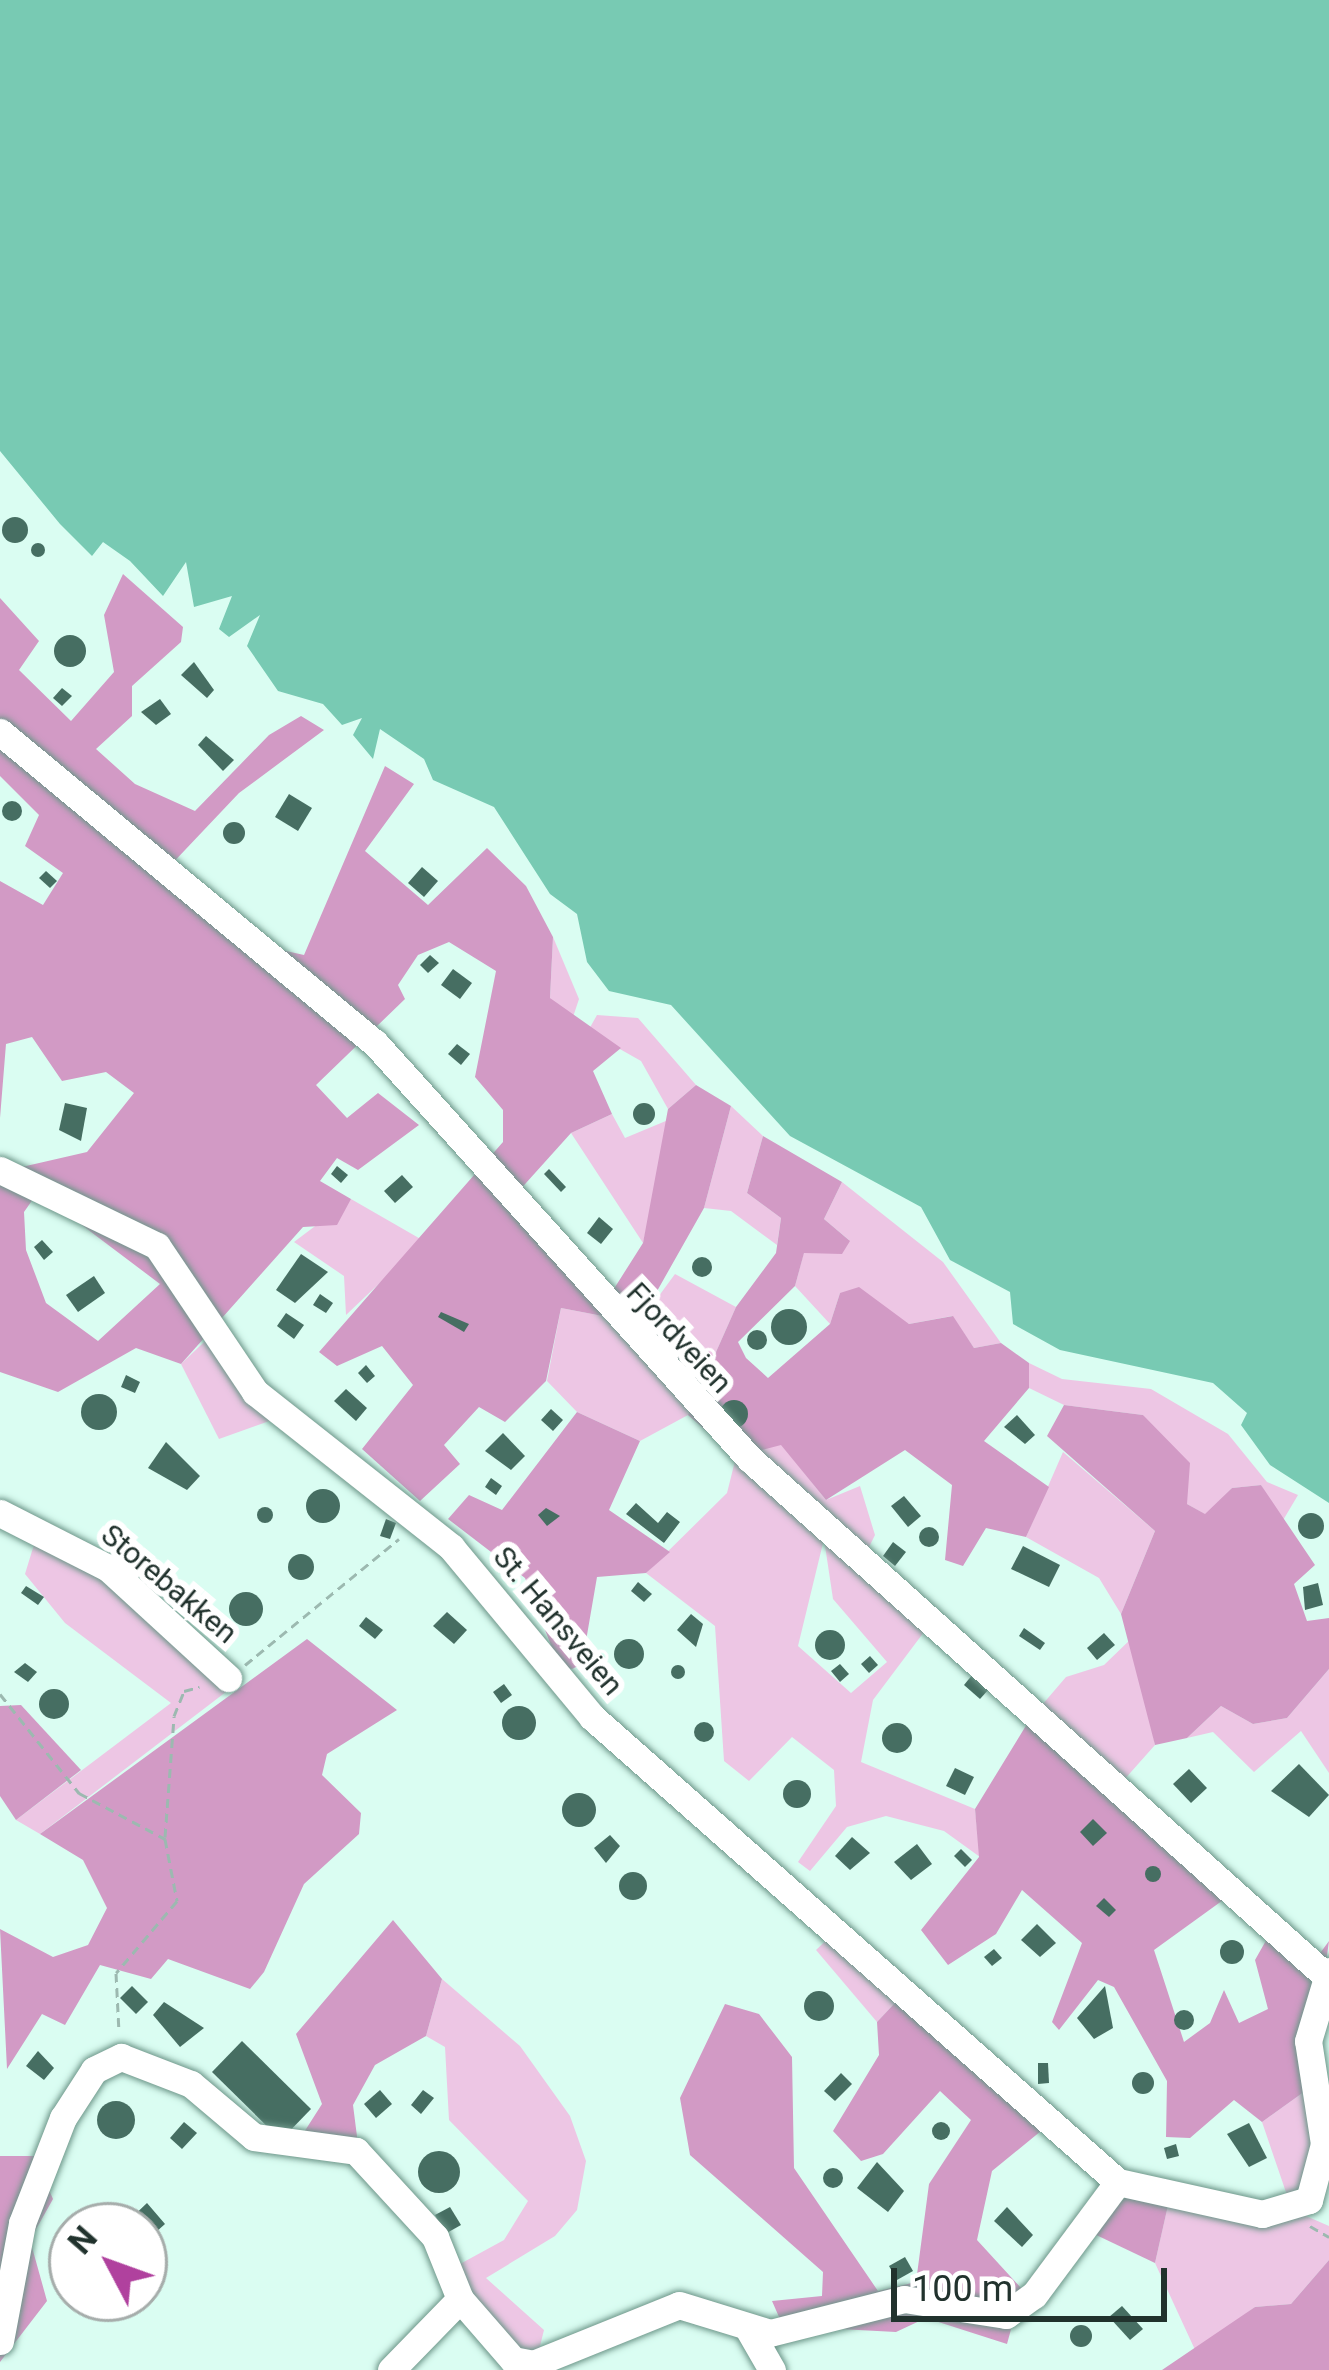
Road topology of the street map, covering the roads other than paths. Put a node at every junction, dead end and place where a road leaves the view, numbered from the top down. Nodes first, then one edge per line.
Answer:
1 (0, 732) edge
2 (0, 1170) edge
3 (0, 1514) edge
4 (228, 1678) road end
5 (1327, 1973) edge
6 (1118, 2182) junction
7 (460, 2299) junction
8 (748, 2330) junction
9 (0, 2341) edge
10 (391, 2370) edge
11 (772, 2370) edge

1 - 5 street, Fjordveien
2 - 6 street, St. Hansveien
3 - 4 street, Storebakken
5 - 6 street
6 - 8 street
7 - 8 street
7 - 9 street
7 - 10 street
8 - 11 street

